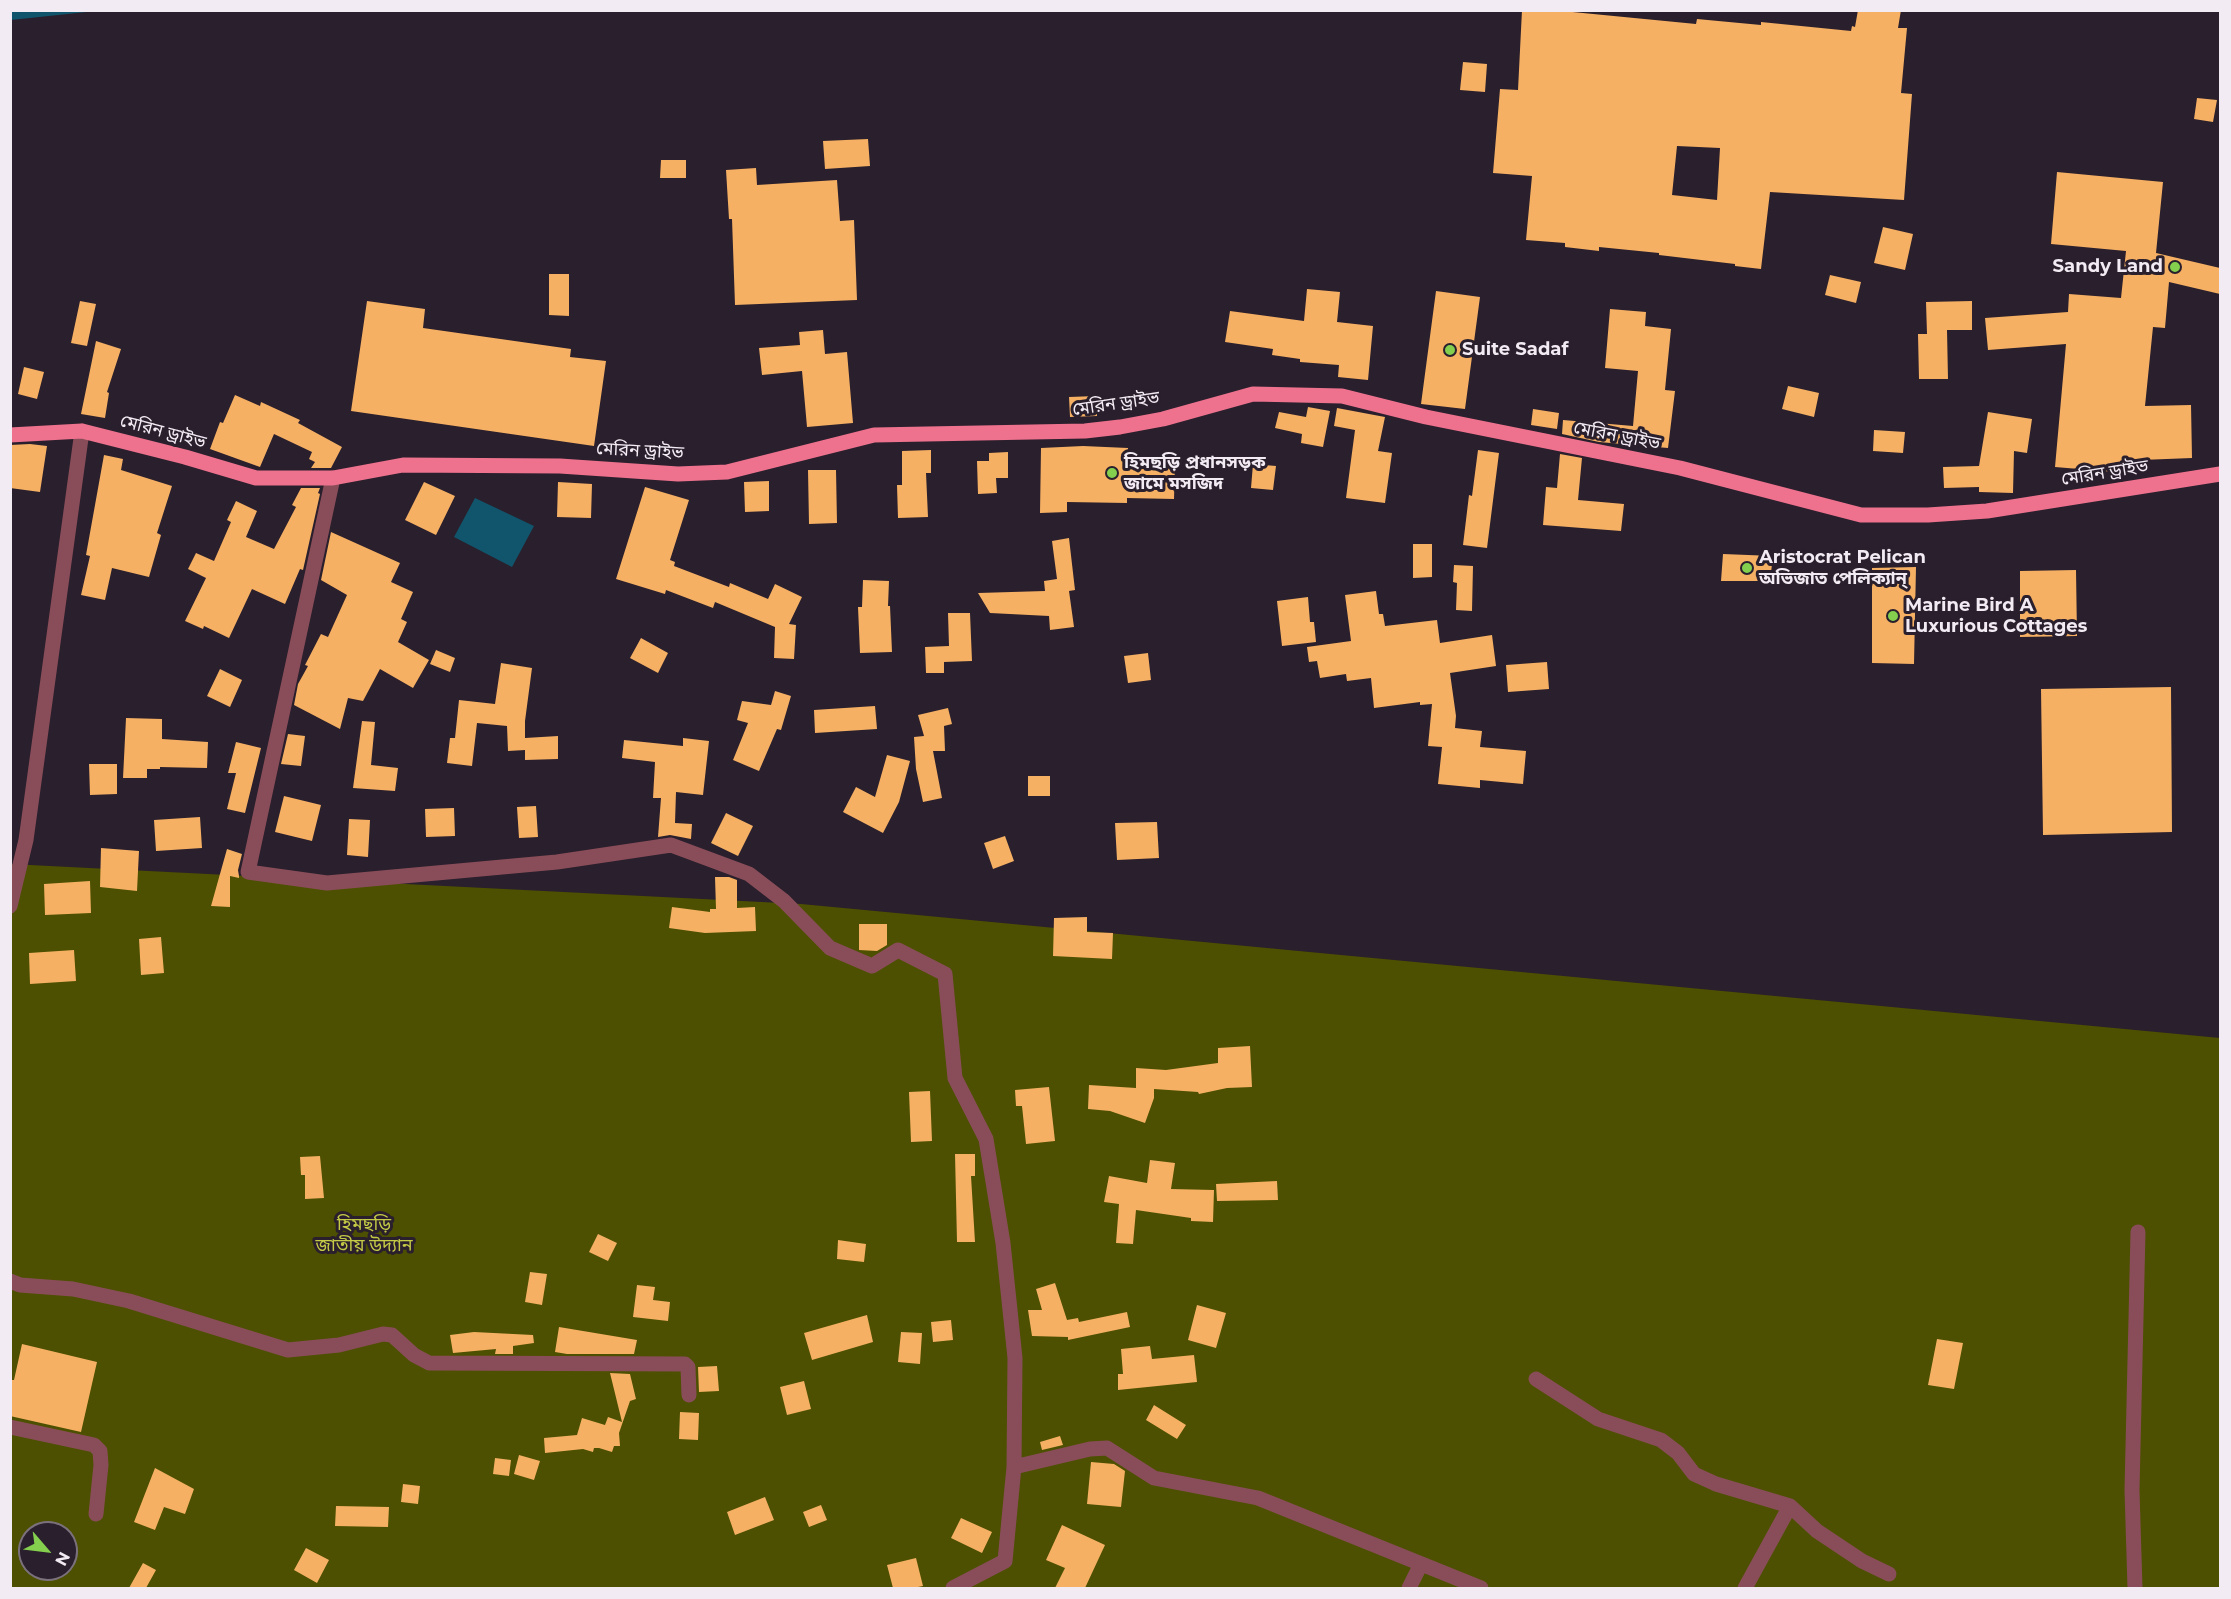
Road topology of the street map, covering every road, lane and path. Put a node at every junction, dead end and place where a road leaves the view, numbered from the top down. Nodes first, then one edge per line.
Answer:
1 (82, 431) junction
2 (10, 435) edge
3 (2220, 474) edge
4 (333, 478) junction
5 (10, 906) edge
6 (2138, 1232) dead end
7 (10, 1281) edge
8 (1536, 1379) dead end
9 (689, 1395) dead end
10 (10, 1428) edge
11 (1014, 1467) junction
12 (1790, 1506) junction
13 (96, 1514) dead end
14 (1421, 1564) junction
15 (1889, 1574) dead end
16 (953, 1588) edge
17 (1409, 1588) edge
18 (1480, 1588) edge
19 (1744, 1588) edge
20 (2135, 1588) edge

1 - 2 main road, মেরিন ড্রাইভ
1 - 4 main road, মেরিন ড্রাইভ
1 - 5 street
3 - 4 main road, মেরিন ড্রাইভ
4 - 11 street
6 - 20 street
7 - 9 street
8 - 12 street
10 - 13 street
11 - 14 street
11 - 16 street
12 - 15 street
12 - 19 street
14 - 17 street
14 - 18 street

